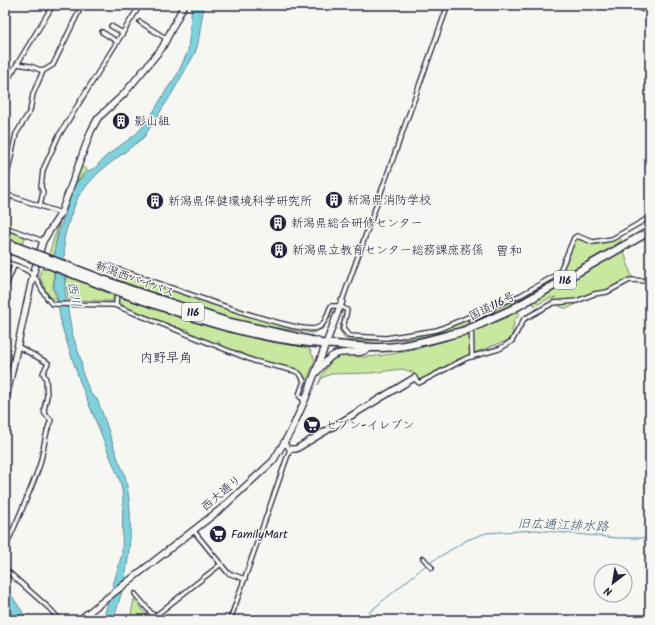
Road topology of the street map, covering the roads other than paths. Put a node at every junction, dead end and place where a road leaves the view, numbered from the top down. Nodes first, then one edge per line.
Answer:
1 (53, 5) edge
2 (82, 5) edge
3 (140, 5) edge
4 (184, 5) edge
5 (448, 5) edge
6 (637, 5) edge
7 (650, 11) edge
8 (140, 22) dead end
9 (111, 26) dead end
10 (102, 32) dead end
11 (123, 33) junction
12 (167, 39) junction
13 (118, 42) junction
14 (17, 64) junction
15 (43, 71) junction
16 (5, 84) edge
17 (5, 182) edge
18 (5, 194) edge
19 (10, 197) junction
20 (40, 206) junction
21 (5, 207) edge
22 (61, 213) junction
23 (650, 217) edge
24 (5, 228) edge
25 (650, 231) edge
26 (43, 241) junction
27 (5, 242) edge
28 (9, 248) edge
29 (5, 262) edge
30 (106, 265) dead end
31 (14, 266) junction
32 (116, 269) junction
33 (33, 275) junction
34 (650, 281) edge
35 (5, 288) edge
36 (341, 304) junction
37 (116, 305) junction
38 (490, 307) junction
39 (326, 344) junction
40 (17, 346) junction
41 (371, 348) junction
42 (472, 356) junction
43 (315, 374) junction
44 (414, 378) joint
45 (305, 400) junction
46 (5, 403) edge
47 (284, 444) junction
48 (290, 449) junction
49 (193, 530) junction
50 (5, 548) edge
51 (422, 558) dead end
52 (221, 564) junction
53 (432, 568) dead end
54 (5, 569) edge
55 (245, 578) junction
56 (135, 594) dead end
57 (154, 617) junction
58 (60, 620) edge
59 (79, 620) edge
60 (150, 620) edge
61 (157, 620) edge
62 (230, 620) edge

1 - 14 street
2 - 15 street
3 - 11 street
4 - 12 street
5 - 36 street
6 - 7 street
8 - 12 street
9 - 11 street
10 - 13 street
11 - 13 street
12 - 22 street
13 - 20 street
14 - 15 street
14 - 16 street
15 - 17 street
18 - 19 street
19 - 20 street
19 - 21 street
20 - 22 street
22 - 26 street
23 - 38 street
24 - 26 street
25 - 41 highway, 国道116号 / 116, bridge
26 - 33 street
27 - 28 highway, 新潟西バイパス / 116
28 - 39 highway, 新潟西バイパス / 116, bridge
29 - 31 street
30 - 32 street
31 - 33 street
31 - 35 street
32 - 36 street
32 - 37 street
33 - 37 street
33 - 40 street
34 - 42 street
36 - 38 street
36 - 39 street, 西大通り
37 - 45 street
38 - 42 street
39 - 41 highway, 国道116号 / 116
39 - 43 street, 西大通り
40 - 46 street
40 - 50 street
41 - 43 street
42 - 44 street
43 - 45 street, 西大通り
44 - 48 street
45 - 47 street, 西大通り
47 - 48 street
47 - 49 street, 西大通り
48 - 55 street
49 - 52 street
49 - 59 street, 西大通り
51 - 53 street
52 - 55 street
52 - 57 street
54 - 58 street
55 - 62 street
56 - 57 street
57 - 60 street
57 - 61 street

